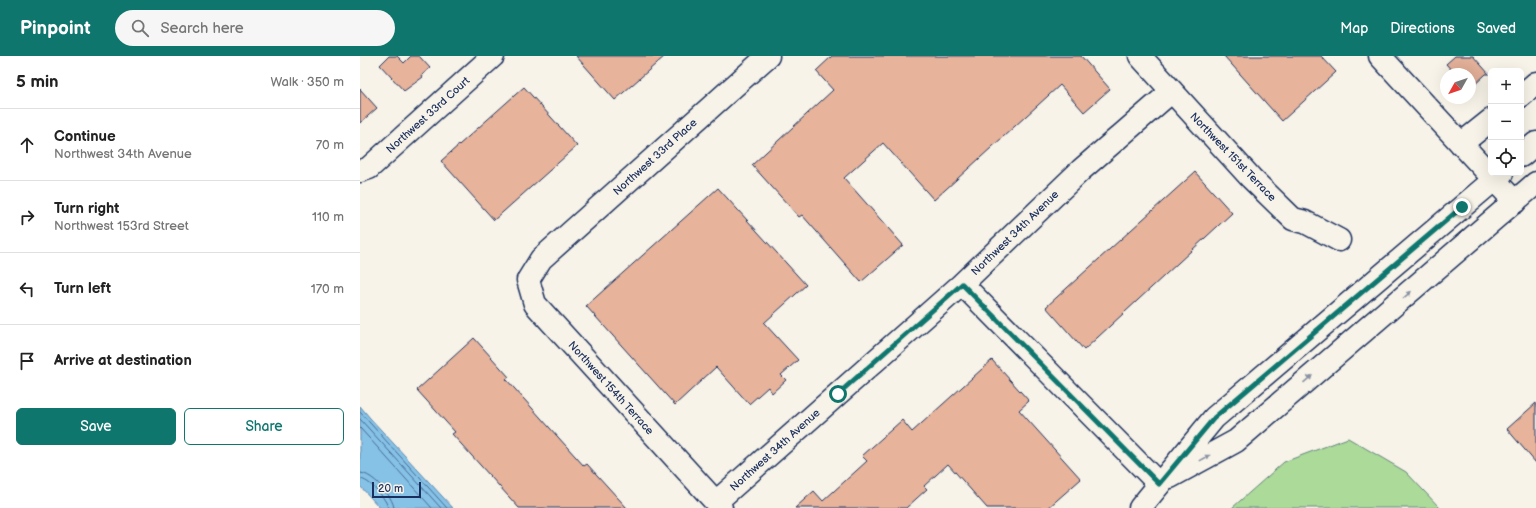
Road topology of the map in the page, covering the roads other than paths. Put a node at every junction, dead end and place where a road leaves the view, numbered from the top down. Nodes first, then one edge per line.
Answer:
1 (493, 56) edge
2 (768, 56) edge
3 (1140, 56) edge
4 (1380, 56) edge
5 (1536, 83) edge
6 (1172, 91) junction
7 (1524, 93) edge
8 (1488, 122) edge
9 (1461, 144) junction
10 (1536, 144) edge
11 (1524, 154) edge
12 (1488, 167) edge
13 (360, 171) edge
14 (1498, 176) edge
15 (1536, 183) edge
16 (1515, 202) junction
17 (1339, 240) dead end
18 (541, 259) joint
19 (962, 284) junction
20 (1159, 484) junction
21 (719, 505) edge
22 (1140, 508) edge

1 - 13 street, Northwest 33rd Court
2 - 18 street, Northwest 33rd Place
3 - 6 street, Northwest 151st Terrace
4 - 9 street
5 - 7 street
6 - 17 street, Northwest 151st Terrace
6 - 19 street, Northwest 34th Avenue
8 - 9 street
9 - 12 street
10 - 11 street
14 - 16 street
14 - 20 street
15 - 16 street
20 -> 16 street
18 - 21 street, Northwest 154th Terrace
19 - 20 street
19 - 21 street, Northwest 34th Avenue
20 - 22 street

